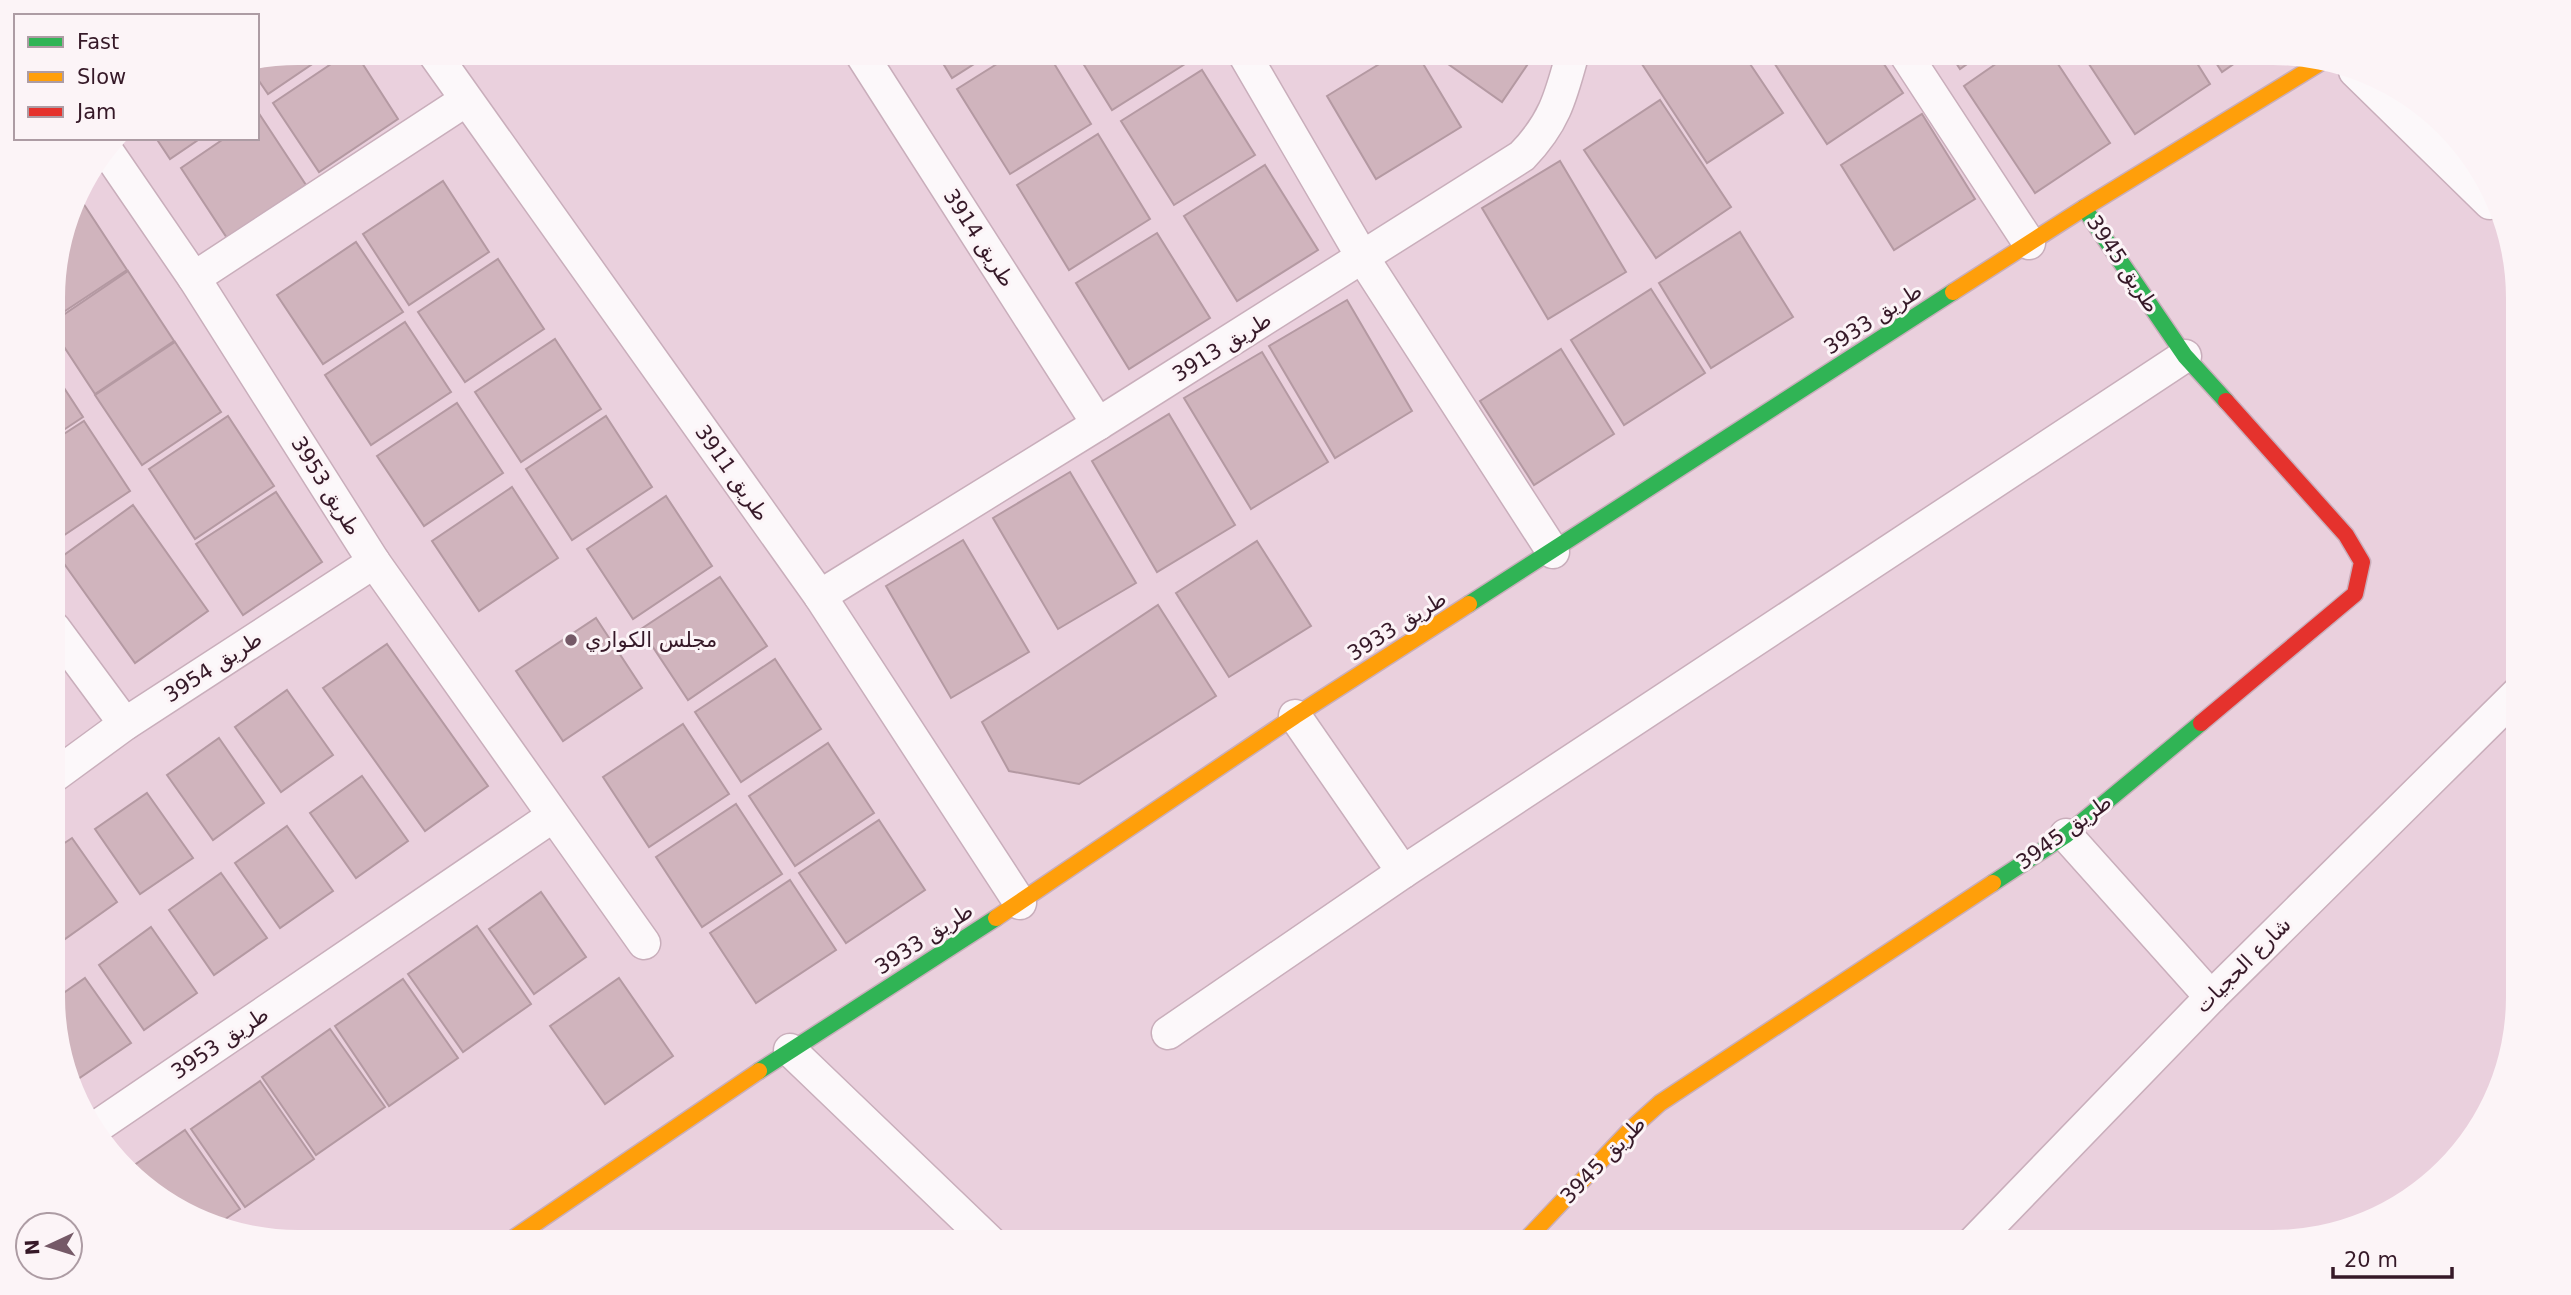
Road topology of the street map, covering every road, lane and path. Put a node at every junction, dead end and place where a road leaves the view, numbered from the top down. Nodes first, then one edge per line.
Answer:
1 (442, 65) edge
2 (868, 65) edge
3 (1251, 65) edge
4 (1569, 65) edge
5 (1913, 65) edge
6 (2313, 68) edge
7 (2371, 87) edge
8 (466, 100) junction
9 (112, 158) edge
10 (2482, 195) edge
11 (2084, 208) junction
12 (2029, 243) junction
13 (1363, 258) junction
14 (194, 278) junction
15 (2185, 356) junction
16 (1098, 424) junction
17 (1553, 552) junction
18 (374, 562) junction
19 (820, 596) junction
20 (65, 643) edge
21 (2506, 705) edge
22 (1295, 716) junction
23 (125, 724) junction
24 (65, 768) edge
25 (553, 816) junction
26 (2066, 835) junction
27 (1403, 872) junction
28 (1020, 903) junction
29 (644, 943) dead end
30 (2211, 997) junction
31 (1168, 1033) dead end
32 (790, 1050) junction
33 (102, 1123) edge
34 (526, 1230) edge
35 (978, 1230) edge
36 (1535, 1230) edge
37 (1986, 1230) edge

1 - 8 street, طريق 3911
2 - 16 street, طريق 3914
3 - 13 street
4 - 13 street, طريق 3913
5 - 12 street
6 - 11 street, طريق 3933
7 - 10 street
8 - 14 street
8 - 19 street, طريق 3911
9 - 14 street, طريق 3953
11 - 12 street, طريق 3933
11 - 15 street, طريق 3945
12 - 17 street, طريق 3933
13 - 16 street, طريق 3913
13 - 17 street
14 - 18 street, طريق 3953
15 - 26 street, طريق 3945
15 - 27 street
16 - 19 street, طريق 3913
17 - 22 street, طريق 3933
18 - 23 street, طريق 3954
18 - 25 street, طريق 3953
19 - 28 street, طريق 3911
20 - 23 street
21 - 30 street, شارع الحجيات
22 - 27 street
22 - 28 street, طريق 3933
23 - 24 street, طريق 3954
25 - 29 street, طريق 3953
25 - 33 street, طريق 3953
26 - 30 street
26 - 36 street, طريق 3945
27 - 31 street
28 - 32 street, طريق 3933
30 - 37 street, شارع الحجيات
32 - 34 street, طريق 3933
32 - 35 street

